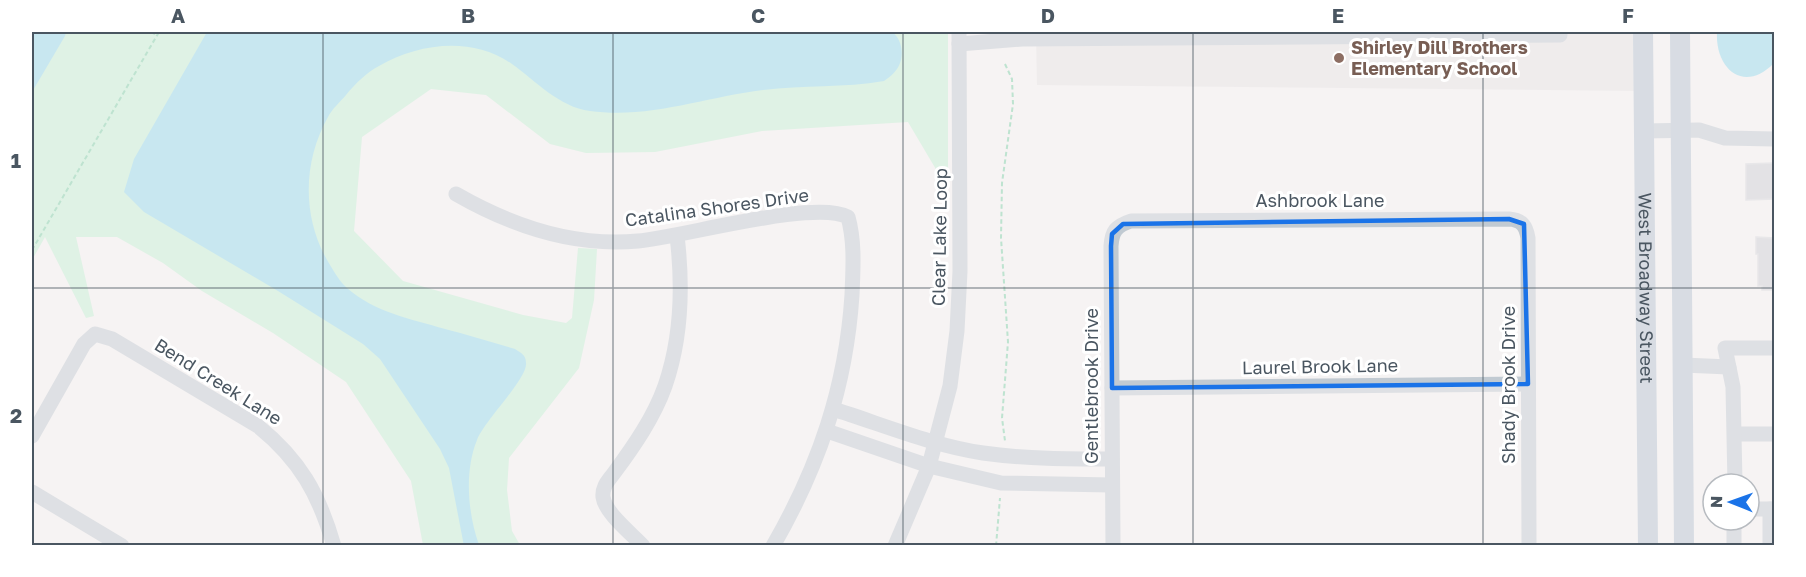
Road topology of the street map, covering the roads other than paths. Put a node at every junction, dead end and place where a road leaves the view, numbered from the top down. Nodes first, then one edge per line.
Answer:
1 (1560, 32) edge
2 (1643, 32) edge
3 (1680, 32) edge
4 (1494, 34) edge
5 (1219, 35) edge
6 (959, 38) edge
7 (1681, 130) junction
8 (1644, 131) junction
9 (1774, 139) edge
10 (456, 194) dead end
11 (1524, 224) joint
12 (1117, 227) joint
13 (677, 236) junction
14 (1774, 348) edge
15 (1683, 364) junction
16 (1729, 368) junction
17 (1528, 384) junction
18 (1112, 388) junction
19 (833, 409) junction
20 (826, 431) junction
21 (1735, 434) junction
22 (1774, 434) edge
23 (32, 436) edge
24 (936, 441) junction
25 (1112, 459) junction
26 (929, 466) junction
27 (1735, 472) edge
28 (1112, 486) junction
29 (32, 492) edge
30 (1772, 509) edge
31 (122, 546) edge
32 (334, 546) edge
33 (643, 546) edge
34 (773, 546) edge
35 (895, 546) edge
36 (1113, 546) edge
37 (1529, 546) edge
38 (1648, 546) edge
39 (1684, 546) edge
40 (1770, 546) edge

1 - 4 street
2 - 8 main road, West Broadway Street
3 - 7 main road, West Broadway Street
4 - 5 street
5 - 6 street
6 - 24 street, Clear Lake Loop
7 - 8 street
7 - 9 street
7 - 15 main road, West Broadway Street
8 - 38 main road, West Broadway Street
10 - 13 street, Catalina Shores Drive
11 - 12 street, Ashbrook Lane
11 - 17 street, Shady Brook Drive
12 - 18 street, Gentlebrook Drive
13 - 19 street, Catalina Shores Drive
13 - 33 street
14 - 16 street
15 - 16 street
15 - 39 main road, West Broadway Street
16 - 21 street
17 - 18 street, Laurel Brook Lane
17 - 37 street, Shady Brook Drive
18 - 25 street, Gentlebrook Drive
19 - 20 street
19 - 24 street
20 - 26 street
20 - 34 street
21 - 22 street
21 - 27 street
23 - 32 street, Bend Creek Lane
24 - 25 street
24 - 26 street, Clear Lake Loop
25 - 28 street, Gentlebrook Drive
26 - 28 street
26 - 35 street, Clear Lake Loop
28 - 36 street, Gentlebrook Drive
29 - 31 street
30 - 40 street

